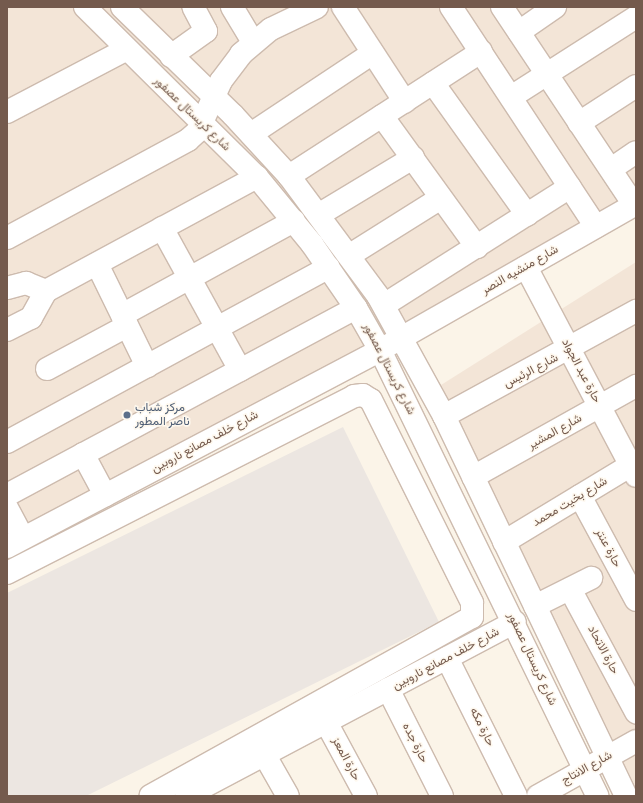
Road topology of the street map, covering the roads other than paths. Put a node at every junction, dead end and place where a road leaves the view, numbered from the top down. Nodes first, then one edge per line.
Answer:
1 (85, 7) edge
2 (122, 7) edge
3 (193, 7) edge
4 (232, 7) edge
5 (317, 7) edge
6 (343, 7) edge
7 (451, 7) edge
8 (502, 7) edge
9 (555, 7) edge
10 (636, 17) edge
11 (518, 32) junction
12 (253, 42) junction
13 (125, 50) junction
14 (481, 52) junction
15 (373, 53) junction
16 (171, 56) junction
17 (546, 74) junction
18 (433, 83) junction
19 (636, 86) edge
20 (214, 96) junction
21 (511, 97) junction
22 (404, 102) junction
23 (7, 112) edge
24 (382, 116) junction
25 (579, 123) junction
26 (203, 124) junction
27 (251, 134) junction
28 (636, 152) edge
29 (413, 158) junction
30 (610, 170) junction
31 (289, 176) junction
32 (257, 177) junction
33 (570, 187) junction
34 (441, 198) junction
35 (635, 204) edge
36 (320, 214) junction
37 (527, 214) junction
38 (294, 221) junction
39 (596, 226) junction
40 (162, 228) junction
41 (7, 238) edge
42 (477, 246) junction
43 (350, 255) junction
44 (97, 264) junction
45 (329, 267) junction
46 (526, 267) junction
47 (189, 278) junction
48 (7, 288) edge
49 (46, 291) junction
50 (384, 305) junction
51 (356, 308) junction
52 (636, 311) edge
53 (125, 321) junction
54 (217, 328) junction
55 (7, 330) edge
56 (403, 337) junction
57 (380, 350) junction
58 (570, 351) junction
59 (146, 366) junction
60 (48, 369) dead end
61 (240, 370) junction
62 (636, 386) edge
63 (600, 407) junction
64 (444, 416) junction
65 (7, 442) edge
66 (83, 454) junction
67 (634, 468) edge
68 (473, 477) junction
69 (7, 495) edge
70 (105, 495) junction
71 (580, 496) junction
72 (7, 508) edge
73 (15, 542) edge
74 (504, 542) junction
75 (7, 573) edge
76 (591, 578) dead end
77 (570, 589) junction
78 (636, 600) edge
79 (535, 606) junction
80 (515, 622) junction
81 (447, 658) junction
82 (388, 689) junction
83 (636, 712) edge
84 (326, 722) junction
85 (636, 741) edge
86 (264, 754) junction
87 (607, 757) junction
88 (585, 770) junction
89 (199, 793) edge
90 (152, 796) edge
91 (288, 796) edge
92 (366, 796) edge
93 (442, 796) edge
94 (516, 796) edge
95 (538, 796) edge
96 (598, 796) edge
97 (626, 796) edge

1 - 13 street, شارع كريستال عصفور
2 - 16 street, شارع كريستال عصفور
3 - 16 street
4 - 12 street
5 - 12 street
6 - 15 street
7 - 14 street
8 - 11 street
9 - 11 street
10 - 17 street
11 - 17 street
12 - 20 street
13 - 23 street
13 - 26 street, شارع كريستال عصفور
14 - 18 street
14 - 21 street
15 - 22 street
15 - 27 street
16 - 20 street, شارع كريستال عصفور
17 - 21 street
17 - 25 street
18 - 22 street
18 - 37 street
19 - 25 street
20 - 26 street
20 - 27 street, شارع كريستال عصفور
21 - 33 street
22 - 24 street
24 - 29 street
24 - 31 street
25 - 30 street
26 - 32 street, شارع كريستال عصفور
26 - 41 street
27 - 31 street, شارع كريستال عصفور
28 - 30 street
29 - 34 street
29 - 36 street
30 - 35 street
31 - 36 street, شارع كريستال عصفور
32 - 38 street, شارع كريستال عصفور
32 - 40 street
33 - 37 street
33 - 39 street
34 - 42 street
34 - 43 street
35 - 39 street, شارع منشيه النصر
36 - 43 street, شارع كريستال عصفور
37 - 42 street
38 - 45 street, شارع كريستال عصفور
38 - 47 street
39 - 46 street, شارع منشيه النصر
40 - 44 street
40 - 47 street
42 - 50 street
43 - 50 street, شارع كريستال عصفور
44 - 49 street
44 - 53 street
45 - 51 street, شارع كريستال عصفور
45 - 54 street
46 - 56 street, شارع منشيه النصر
46 - 58 street, حارة عبد الجواد
47 - 53 street
47 - 54 street
48 - 49 street
49 - 55 street
50 - 56 street, شارع كريستال عصفور
51 - 57 street, شارع كريستال عصفور
51 - 61 street
52 - 58 street, شارع الرئيس
53 - 59 street
53 - 60 street
54 - 59 street
54 - 61 street
56 - 57 street, شارع خلف مصانع ناروبين
56 - 64 street, شارع كريستال عصفور
57 - 70 street, شارع خلف مصانع ناروبين
57 - 80 street, شارع كريستال عصفور
58 - 63 street, حارة عبد الجواد
58 - 64 street, شارع الرئيس
59 - 65 street
61 - 66 street
62 - 63 street, شارع المشير
63 - 67 street, حارة عبد الجواد
63 - 68 street, شارع المشير
64 - 68 street, شارع كريستال عصفور
66 - 69 street
66 - 70 street
67 - 71 street, شارع بخيت محمد
68 - 74 street, شارع كريستال عصفور
70 - 73 street, شارع خلف مصانع ناروبين
71 - 74 street, شارع بخيت محمد
71 - 78 street, حارة عنتر
72 - 73 street
74 - 79 street, شارع كريستال عصفور
75 - 90 street
76 - 77 street
77 - 79 street
77 - 83 street, حارة الاتحاد
79 - 87 street, شارع كريستال عصفور
80 - 81 street, شارع خلف مصانع ناروبين
80 - 88 street, شارع كريستال عصفور
81 - 82 street, شارع خلف مصانع ناروبين
81 - 94 street, حارة مكه
82 - 84 street, شارع خلف مصانع ناروبين
82 - 93 street, حارة جده
84 - 86 street, شارع خلف مصانع ناروبين
84 - 92 street, حارة المعز
85 - 87 street, شارع الانتاج
86 - 89 street, شارع خلف مصانع ناروبين
86 - 91 street
87 - 88 street, شارع الانتاج
87 - 97 street, شارع كريستال عصفور
88 - 95 street, شارع الانتاج
88 - 96 street, شارع كريستال عصفور

